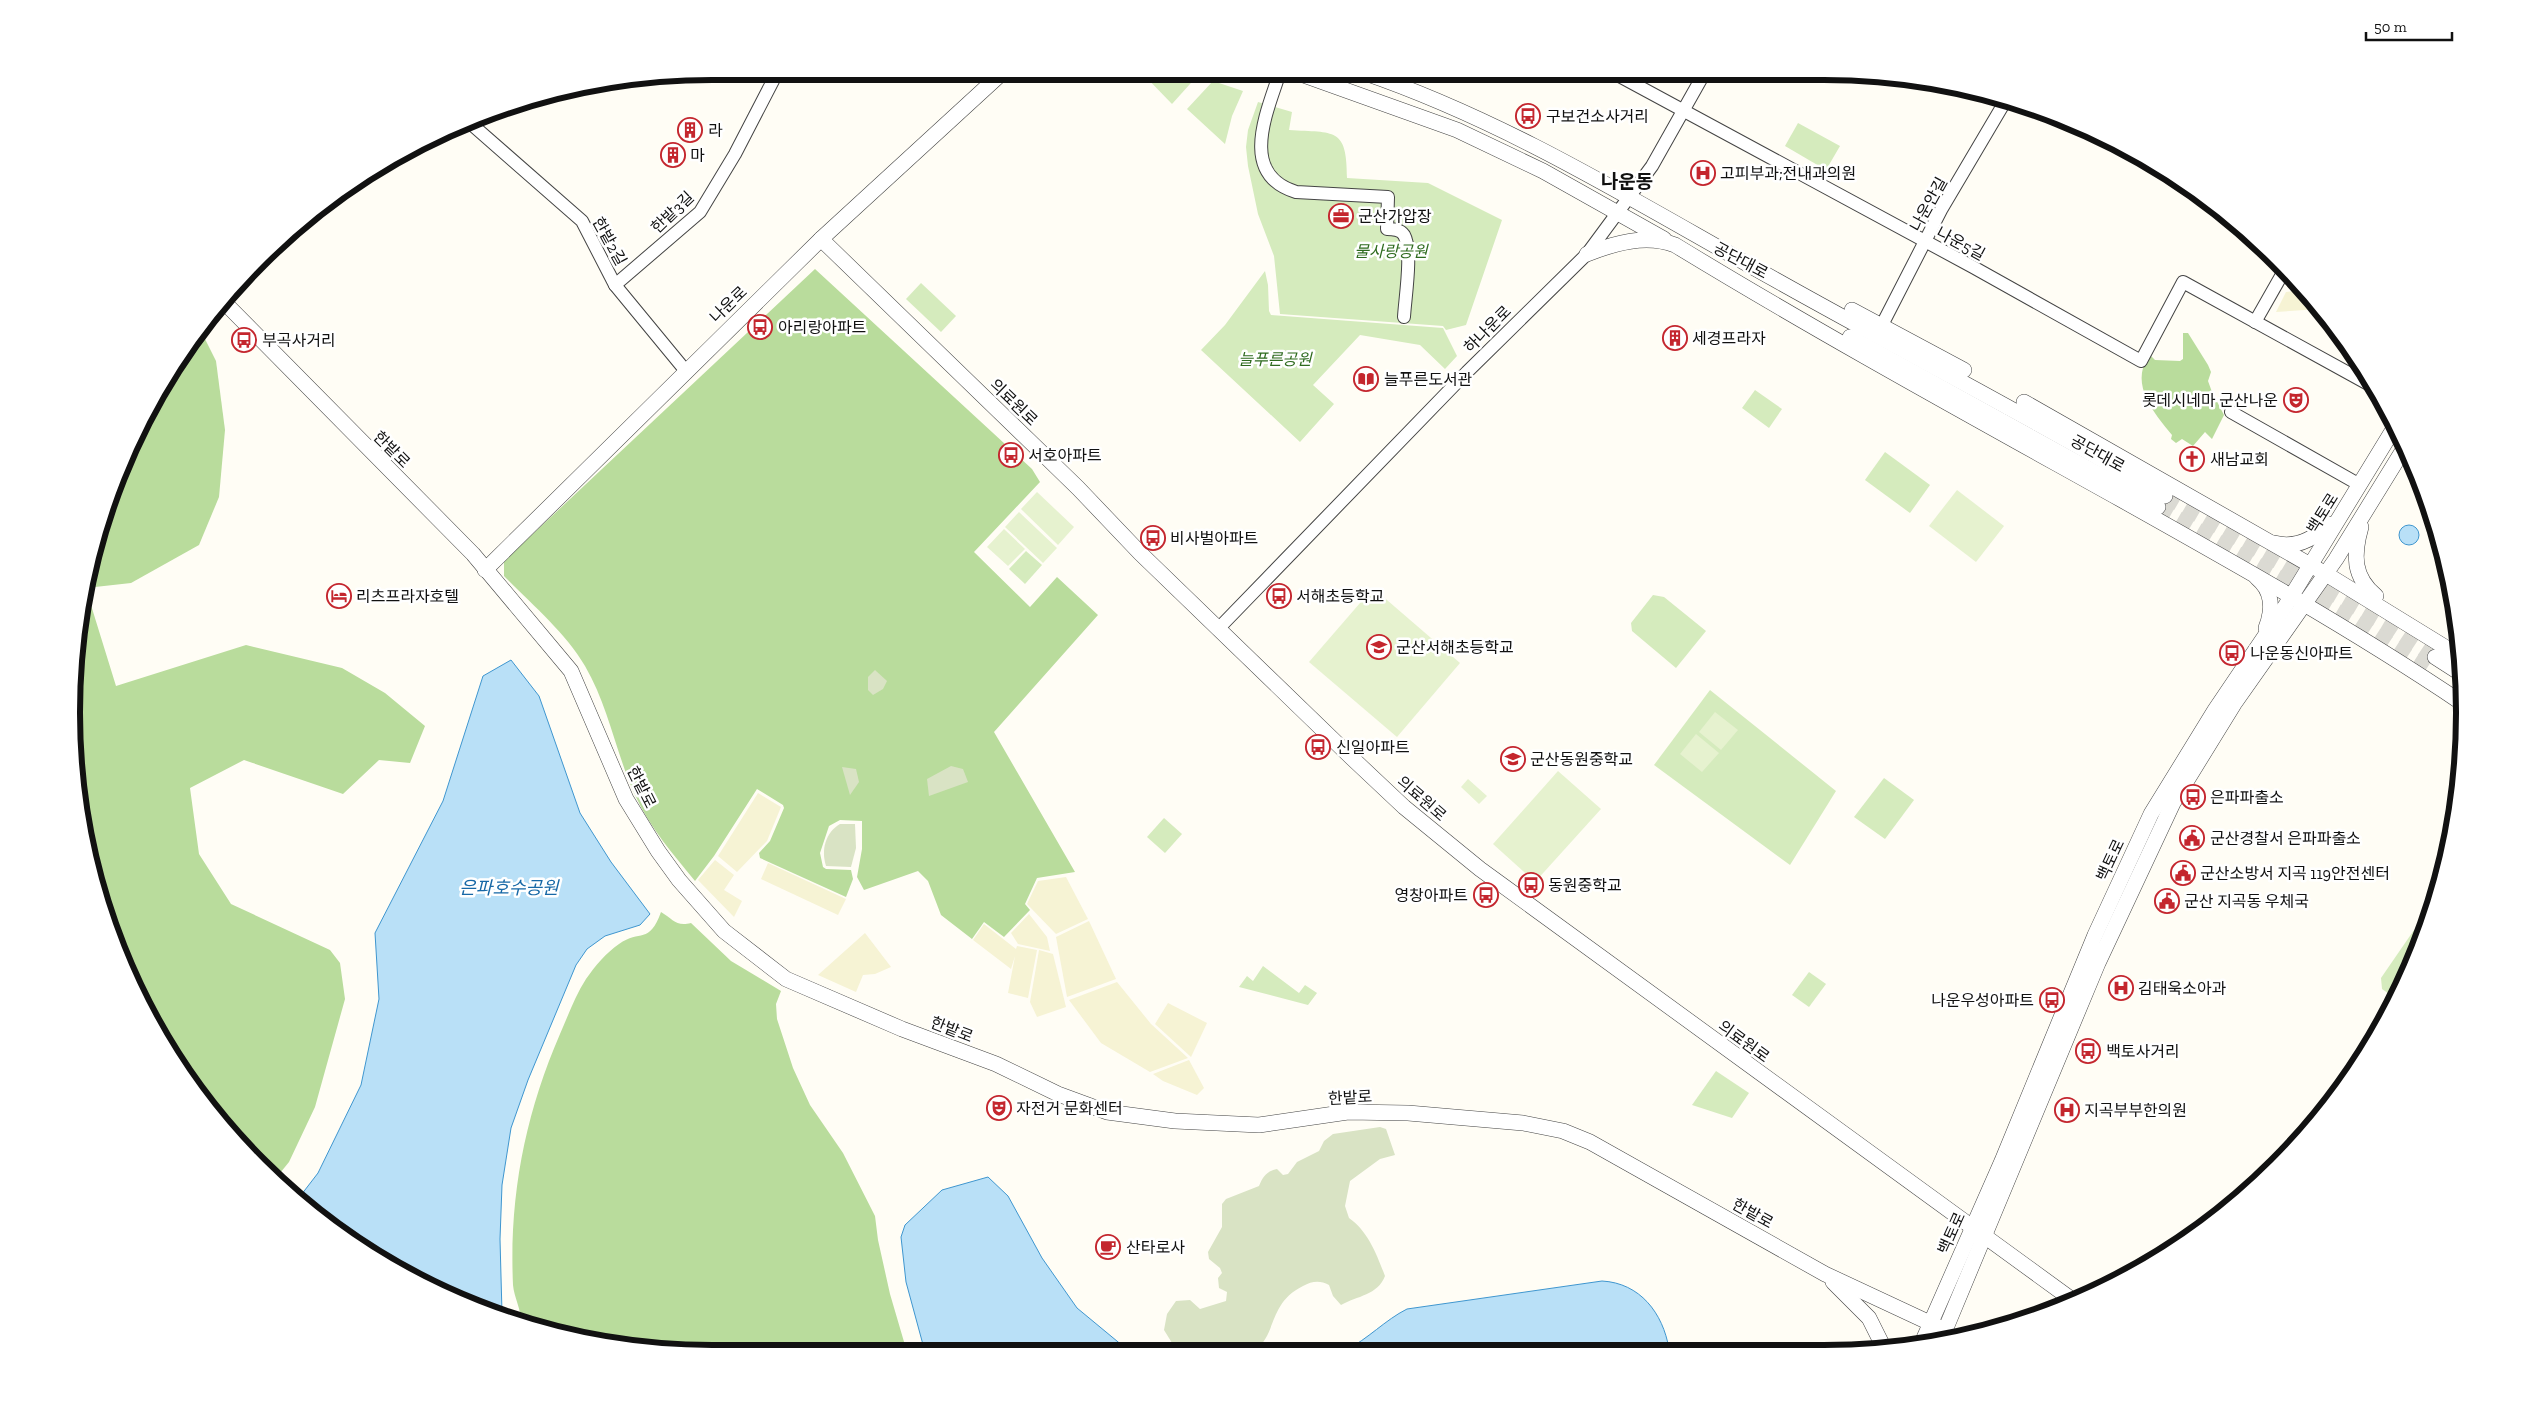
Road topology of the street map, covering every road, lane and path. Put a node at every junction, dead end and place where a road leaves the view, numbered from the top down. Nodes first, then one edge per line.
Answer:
1 (773, 80) edge
2 (994, 80) edge
3 (1278, 80) edge
4 (1317, 80) edge
5 (1382, 80) edge
6 (1626, 80) edge
7 (1701, 80) edge
8 (2002, 107) edge
9 (1683, 112) junction
10 (474, 127) edge
11 (1630, 196) junction
12 (1617, 213) junction
13 (821, 239) junction
14 (1925, 242) junction
15 (1675, 245) junction
16 (1717, 247) junction
17 (1587, 254) junction
18 (2281, 276) edge
19 (616, 285) junction
20 (228, 306) edge
21 (1404, 317) dead end
22 (2255, 322) junction
23 (1882, 325) junction
24 (685, 370) junction
25 (2361, 380) edge
26 (2231, 412) dead end
27 (2391, 433) edge
28 (2401, 454) edge
29 (2357, 490) junction
30 (2366, 512) junction
31 (2266, 541) junction
32 (2310, 565) junction
33 (2246, 569) junction
34 (485, 570) junction
35 (2326, 574) junction
36 (2298, 600) junction
37 (2414, 627) junction
38 (1219, 628) junction
39 (2254, 652) junction
40 (2453, 652) edge
41 (2455, 672) edge
42 (2455, 684) edge
43 (2456, 699) edge
44 (1979, 1233) junction
45 (1825, 1274) junction
46 (2067, 1296) edge
47 (1930, 1324) junction
48 (1942, 1334) edge
49 (1943, 1334) edge
50 (1924, 1337) edge
51 (1881, 1342) edge

1 - 19 street, 한밭3길
2 - 13 street, 나운로
3 - 21 street
4 - 12 street, 공단대로
5 - 11 street, 공단대로
6 - 9 street, 나운5길
7 - 9 street, 하나운로
8 - 14 street, 나운안길
9 - 11 street, 하나운로
9 - 14 street, 나운5길
10 - 19 street, 한밭2길
11 - 12 street, 하나운로
11 - 16 street, 공단대로
12 - 15 street, 공단대로
12 - 17 street, 하나운로
13 - 24 street, 나운로
13 - 38 street, 의료원로
14 - 22 street, 나운5길
14 - 23 street, 나운안길
15 - 16 street, 공단대로
15 - 17 street
15 - 33 street
16 - 23 street
17 - 38 street, 하나운로
18 - 22 street
19 - 24 street, 한밭2길
20 - 34 street, 한밭로
22 - 25 street
23 - 31 street
24 - 34 street, 나운로
26 - 29 street
27 - 29 street, 백토로
28 - 30 street, 백토로
29 - 31 street
29 - 32 street, 백토로
30 - 35 street, 백토로
30 - 37 street
31 - 32 street
32 - 35 street
32 - 36 street, 백토로
33 - 36 street
33 - 39 street
34 - 45 street, 한밭로
35 - 36 street, 백토로
35 - 37 street
36 - 39 street, 백토로
36 - 43 street
36 - 44 street, 백토로
37 - 40 street
38 - 44 street, 의료원로
39 - 44 street, 백토로
41 - 42 street
44 - 46 street, 의료원로
44 - 47 street, 백토로
44 - 49 street, 백토로
45 - 47 street, 한밭로
45 - 51 street
47 - 48 street, 한밭로
47 - 50 street, 백토로

